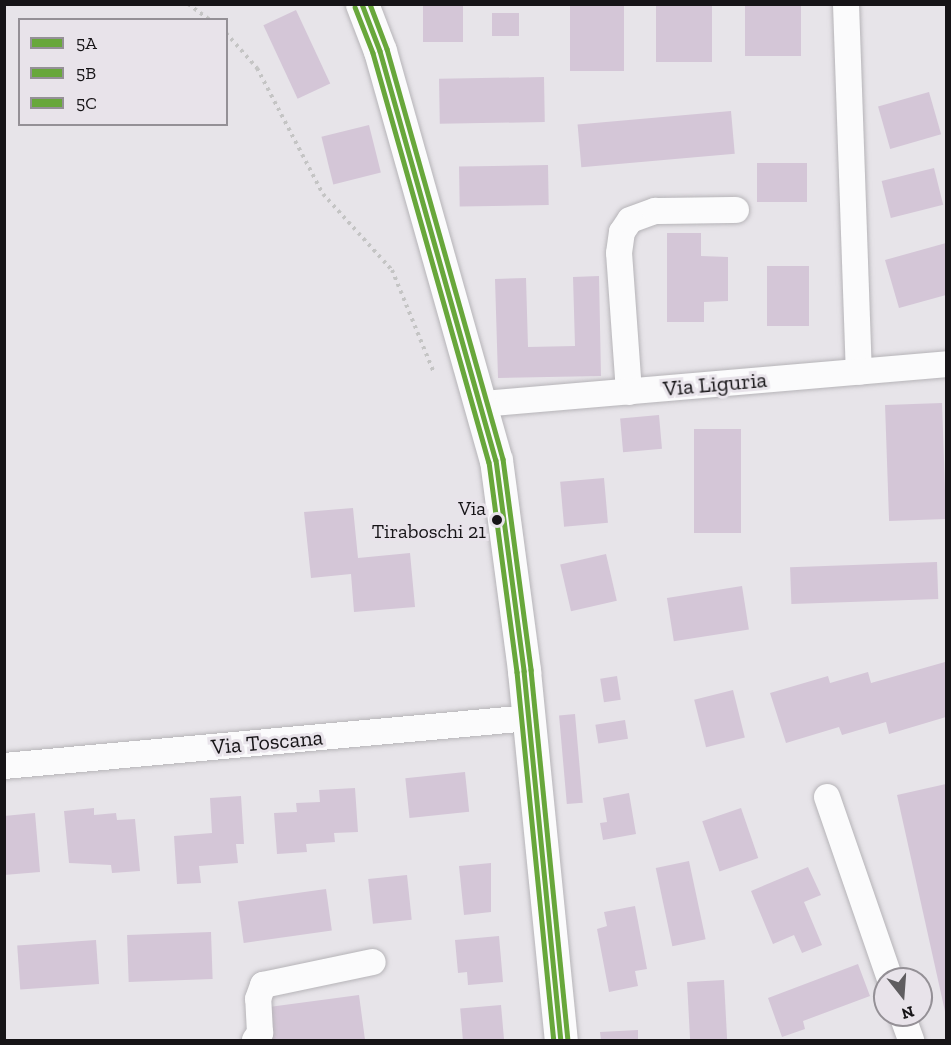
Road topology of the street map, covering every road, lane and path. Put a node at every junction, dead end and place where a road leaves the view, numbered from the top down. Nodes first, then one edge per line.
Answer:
1 (188, 4) edge
2 (362, 4) edge
3 (846, 4) edge
4 (207, 18) edge
5 (228, 35) edge
6 (736, 210) dead end
7 (946, 364) edge
8 (859, 372) junction
9 (434, 373) dead end
10 (628, 392) junction
11 (483, 404) junction
12 (529, 718) junction
13 (4, 765) edge
14 (827, 797) dead end
15 (373, 962) dead end
16 (886, 967) edge
17 (255, 1041) edge
18 (561, 1041) edge

1 - 4 path
2 - 11 street
3 - 8 street
5 - 9 path
6 - 10 street
7 - 8 street, Via Liguria
8 - 10 street, Via Liguria
10 - 11 street, Via Liguria
11 - 12 street
12 - 13 street, Via Toscana
12 - 18 street
14 - 16 street
15 - 17 street

